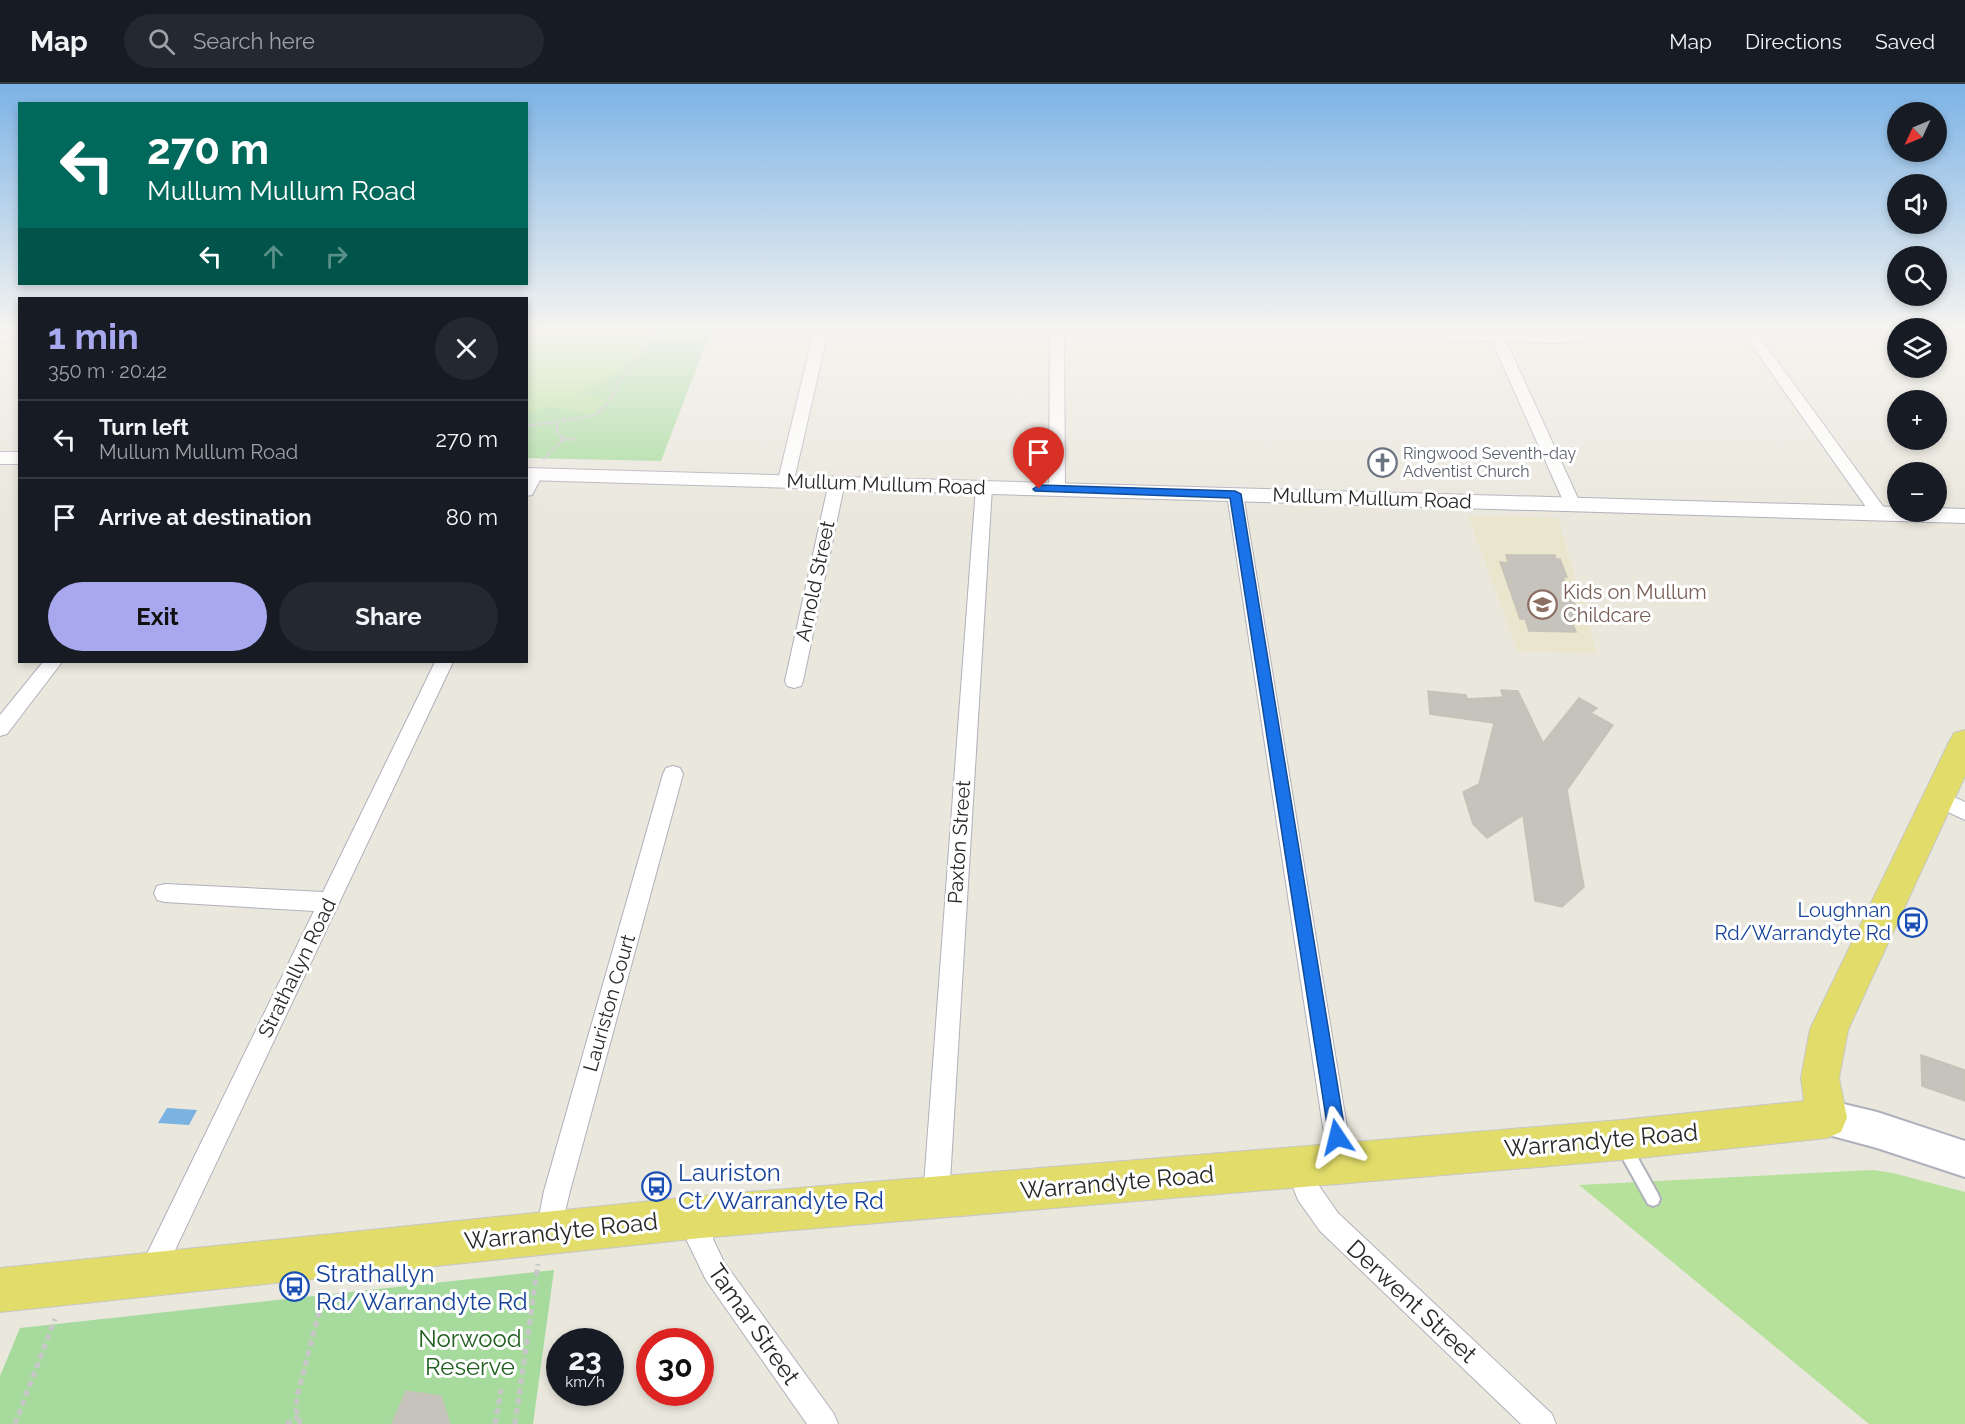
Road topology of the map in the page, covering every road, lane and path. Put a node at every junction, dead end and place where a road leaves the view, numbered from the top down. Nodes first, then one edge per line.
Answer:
1 (617, 390) edge
2 (807, 390) edge
3 (1057, 390) edge
4 (1521, 390) edge
5 (1791, 390) edge
6 (558, 420) junction
7 (528, 426) edge
8 (563, 439) junction
9 (576, 440) dead end
10 (0, 458) edge
11 (18, 458) edge
12 (533, 475) edge
13 (786, 480) junction
14 (837, 482) junction
15 (984, 487) junction
16 (1057, 489) junction
17 (1235, 494) junction
18 (1573, 505) junction
19 (1879, 513) junction
20 (1965, 516) edge
21 (52, 663) edge
22 (444, 663) edge
23 (794, 681) dead end
24 (0, 729) edge
25 (1965, 742) edge
26 (673, 774) dead end
27 (1951, 805) edge
28 (165, 893) dead end
29 (329, 902) junction
30 (1827, 1118) junction
31 (1621, 1140) junction
32 (1965, 1159) edge
33 (1344, 1163) junction
34 (1298, 1167) junction
35 (936, 1198) junction
36 (1653, 1199) dead end
37 (701, 1217) junction
38 (544, 1248) junction
39 (150, 1275) junction
40 (325, 1289) dead end
41 (0, 1290) edge
42 (55, 1319) dead end
43 (501, 1389) dead end
44 (299, 1420) edge
45 (15, 1424) edge
46 (286, 1424) edge
47 (495, 1424) edge
48 (515, 1424) edge
49 (824, 1424) edge
50 (1542, 1424) edge

1 - 6 path
2 - 13 street
3 - 16 street
4 - 18 street
5 - 19 street
6 - 7 path
6 - 8 path
8 - 9 path
8 - 12 path
10 - 11 street
12 - 13 street, Mullum Mullum Road
13 - 14 street, Mullum Mullum Road
14 - 15 street, Mullum Mullum Road
14 - 23 street, Arnold Street
15 - 16 street, Mullum Mullum Road
15 - 35 street, Paxton Street
16 - 17 street, Mullum Mullum Road
17 - 18 street, Mullum Mullum Road
17 - 33 street
18 - 19 street, Mullum Mullum Road
19 - 20 street, Mullum Mullum Road
21 - 24 street
22 - 29 street, Strathallyn Road
25 - 27 main road
26 - 38 street, Lauriston Court
27 - 30 main road
28 - 29 street
29 - 39 street, Strathallyn Road
30 - 31 main road, Warrandyte Road
30 - 32 main road
31 - 33 main road, Warrandyte Road
31 - 36 lane
33 - 34 main road, Warrandyte Road
34 - 35 main road, Warrandyte Road
34 - 50 street, Derwent Street
35 - 37 main road, Warrandyte Road
37 - 38 main road, Warrandyte Road
37 - 49 street, Tamar Street
38 - 39 main road, Warrandyte Road
38 - 48 path
39 - 41 main road, Warrandyte Road
40 - 44 path
42 - 45 path
43 - 47 path
44 - 46 path

